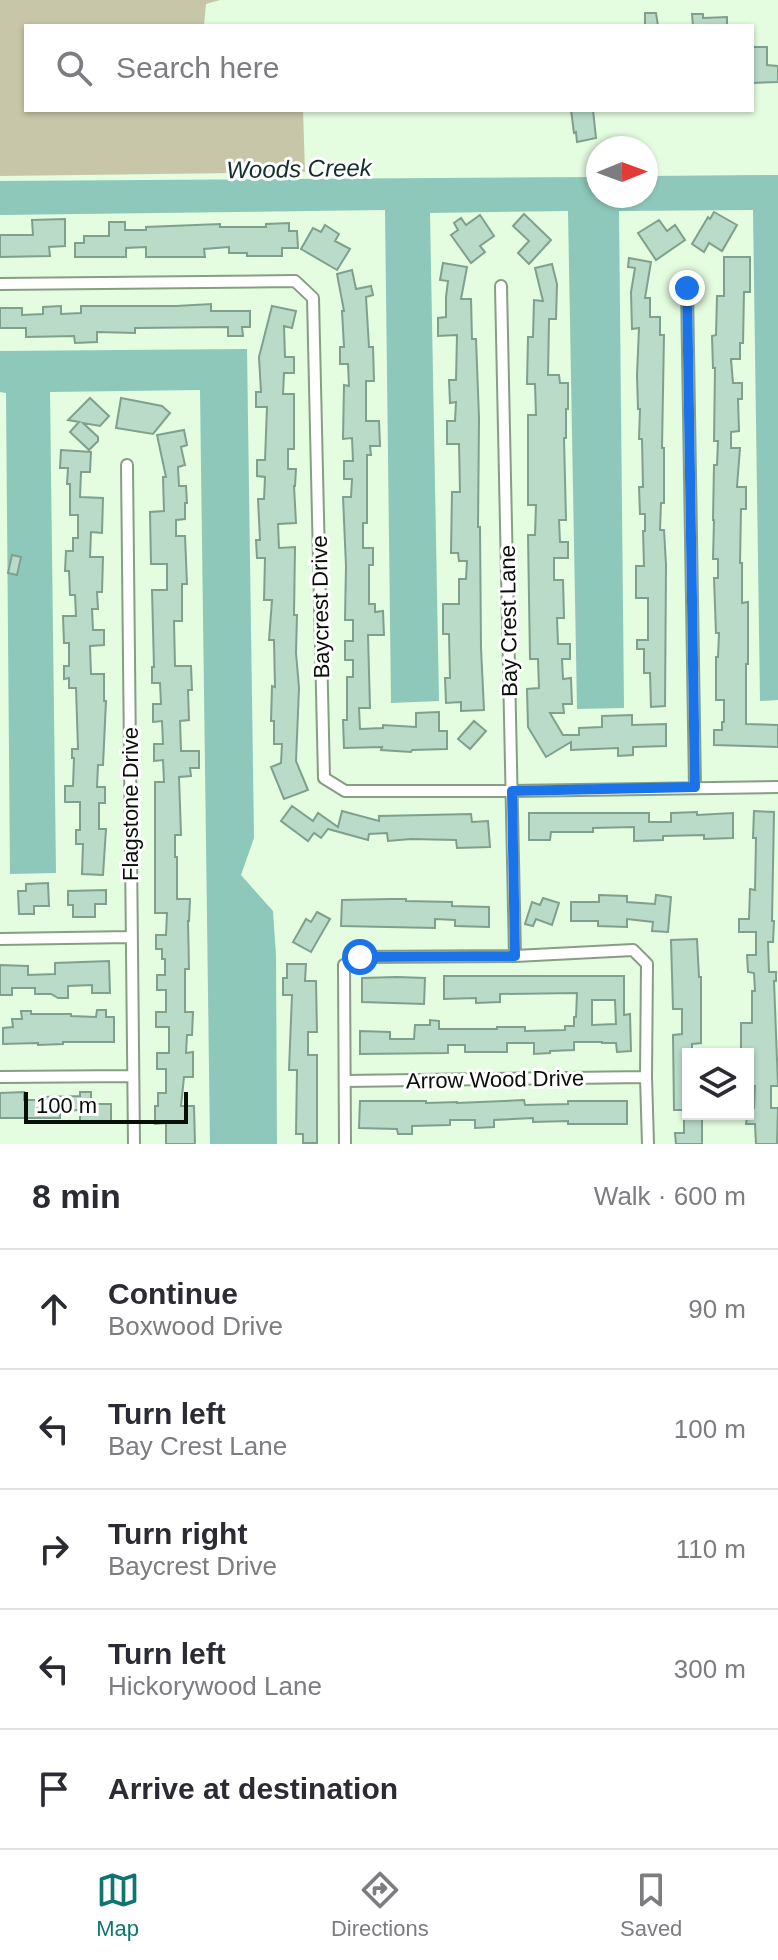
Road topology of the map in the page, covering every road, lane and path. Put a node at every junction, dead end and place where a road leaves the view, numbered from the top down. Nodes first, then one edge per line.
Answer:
1 (0, 284) edge
2 (501, 286) dead end
3 (687, 288) dead end
4 (127, 465) dead end
5 (695, 787) junction
6 (778, 787) edge
7 (512, 791) junction
8 (131, 937) junction
9 (0, 939) edge
10 (515, 956) junction
11 (132, 1076) junction
12 (0, 1077) edge
13 (646, 1077) junction
14 (345, 1081) junction
15 (134, 1144) edge
16 (345, 1144) edge
17 (648, 1144) edge

1 - 7 street, Baycrest Drive
2 - 7 street, Bay Crest Lane
3 - 5 street
4 - 8 street, Flagstone Drive
5 - 6 street, Baycrest Drive
5 - 7 street, Baycrest Drive
7 - 10 street, Bay Crest Lane
8 - 9 street
8 - 11 street, Flagstone Drive
10 - 13 street
10 - 14 street
11 - 12 street
11 - 15 street, Flagstone Drive
13 - 14 street, Arrow Wood Drive
13 - 17 street
14 - 16 street

